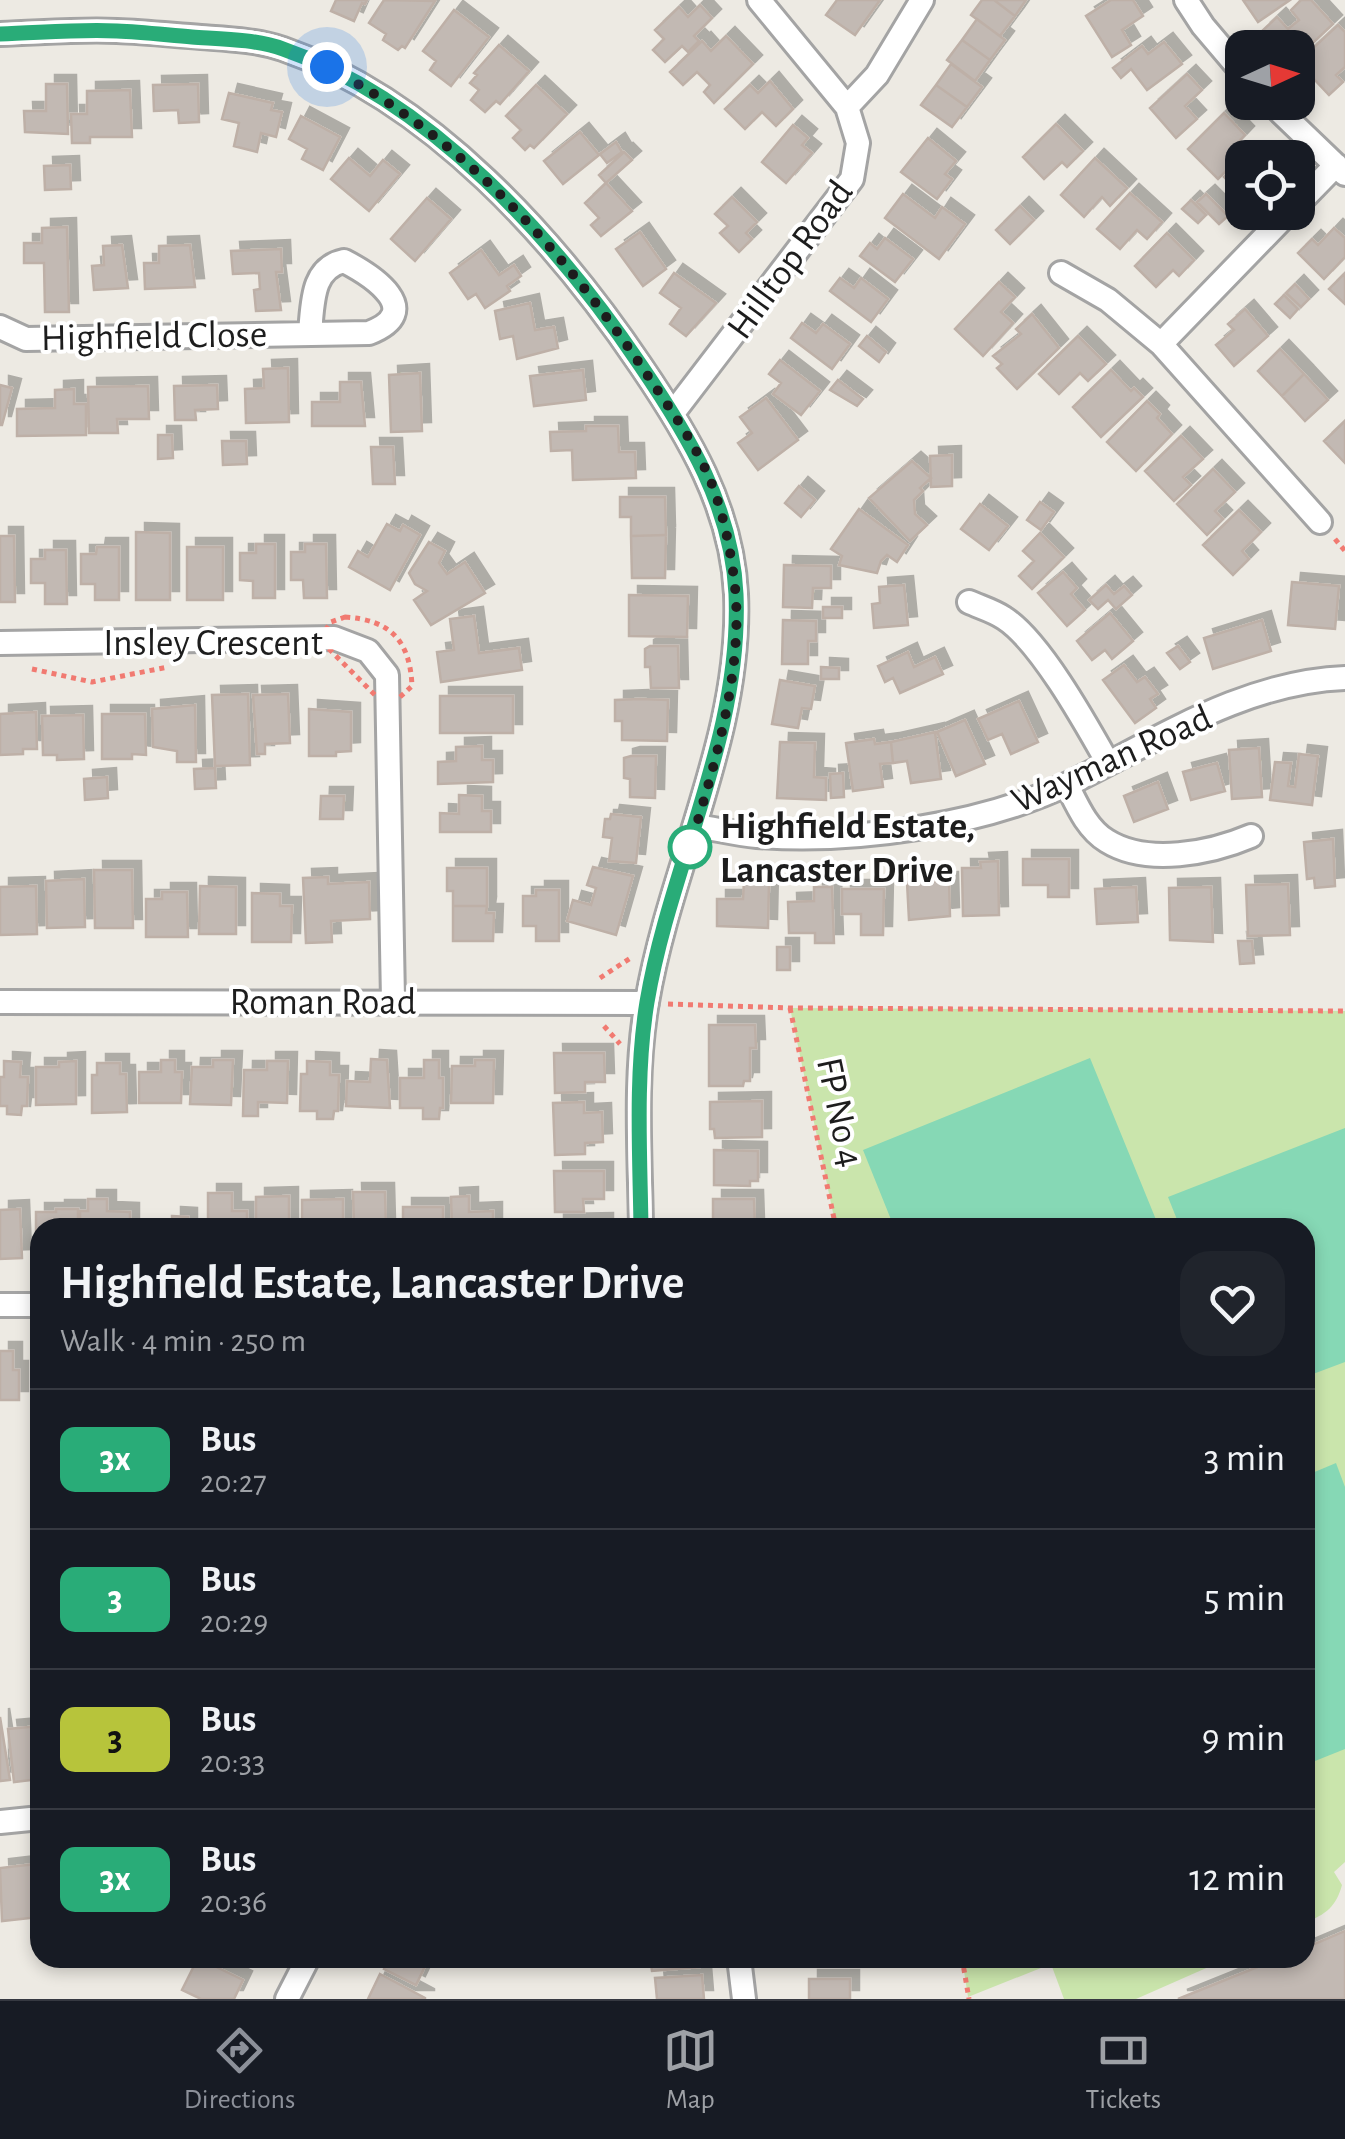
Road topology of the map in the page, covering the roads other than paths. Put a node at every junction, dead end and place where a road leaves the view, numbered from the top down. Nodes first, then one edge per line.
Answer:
1 (759, 0) edge
2 (922, 0) edge
3 (1186, 0) edge
4 (0, 34) edge
5 (1225, 52) edge
6 (846, 107) junction
7 (1289, 120) edge
8 (1340, 169) edge
9 (1315, 190) edge
10 (1272, 230) edge
11 (1062, 272) dead end
12 (0, 327) edge
13 (310, 332) dead end
14 (1161, 344) junction
15 (673, 413) junction
16 (1320, 522) dead end
17 (969, 602) dead end
18 (0, 643) edge
19 (1345, 678) edge
20 (1108, 762) junction
21 (1067, 785) junction
22 (696, 826) junction
23 (1251, 836) dead end
24 (392, 1000) junction
25 (0, 1002) edge
26 (647, 1003) junction
27 (641, 1218) edge
28 (0, 1305) edge
29 (30, 1305) edge
30 (30, 1819) edge
31 (0, 1822) edge
32 (303, 1968) edge
33 (740, 1968) edge
34 (287, 1999) edge
35 (744, 1999) edge

1 - 6 street, Hilltop Road
2 - 6 street
3 - 5 street
4 - 15 street
6 - 15 street, Hilltop Road
7 - 8 street
8 - 9 street
10 - 14 street
11 - 14 street
12 - 13 street, Highfield Close
14 - 16 street
15 - 22 street
17 - 20 street
18 - 24 street, Insley Crescent
19 - 20 street, Wayman Road
20 - 21 street, Wayman Road
21 - 22 street, Wayman Road
21 - 23 street
22 - 26 street
24 - 25 street, Roman Road
24 - 26 street, Roman Road
26 - 27 street
28 - 29 street
30 - 31 street
32 - 34 street
33 - 35 street

